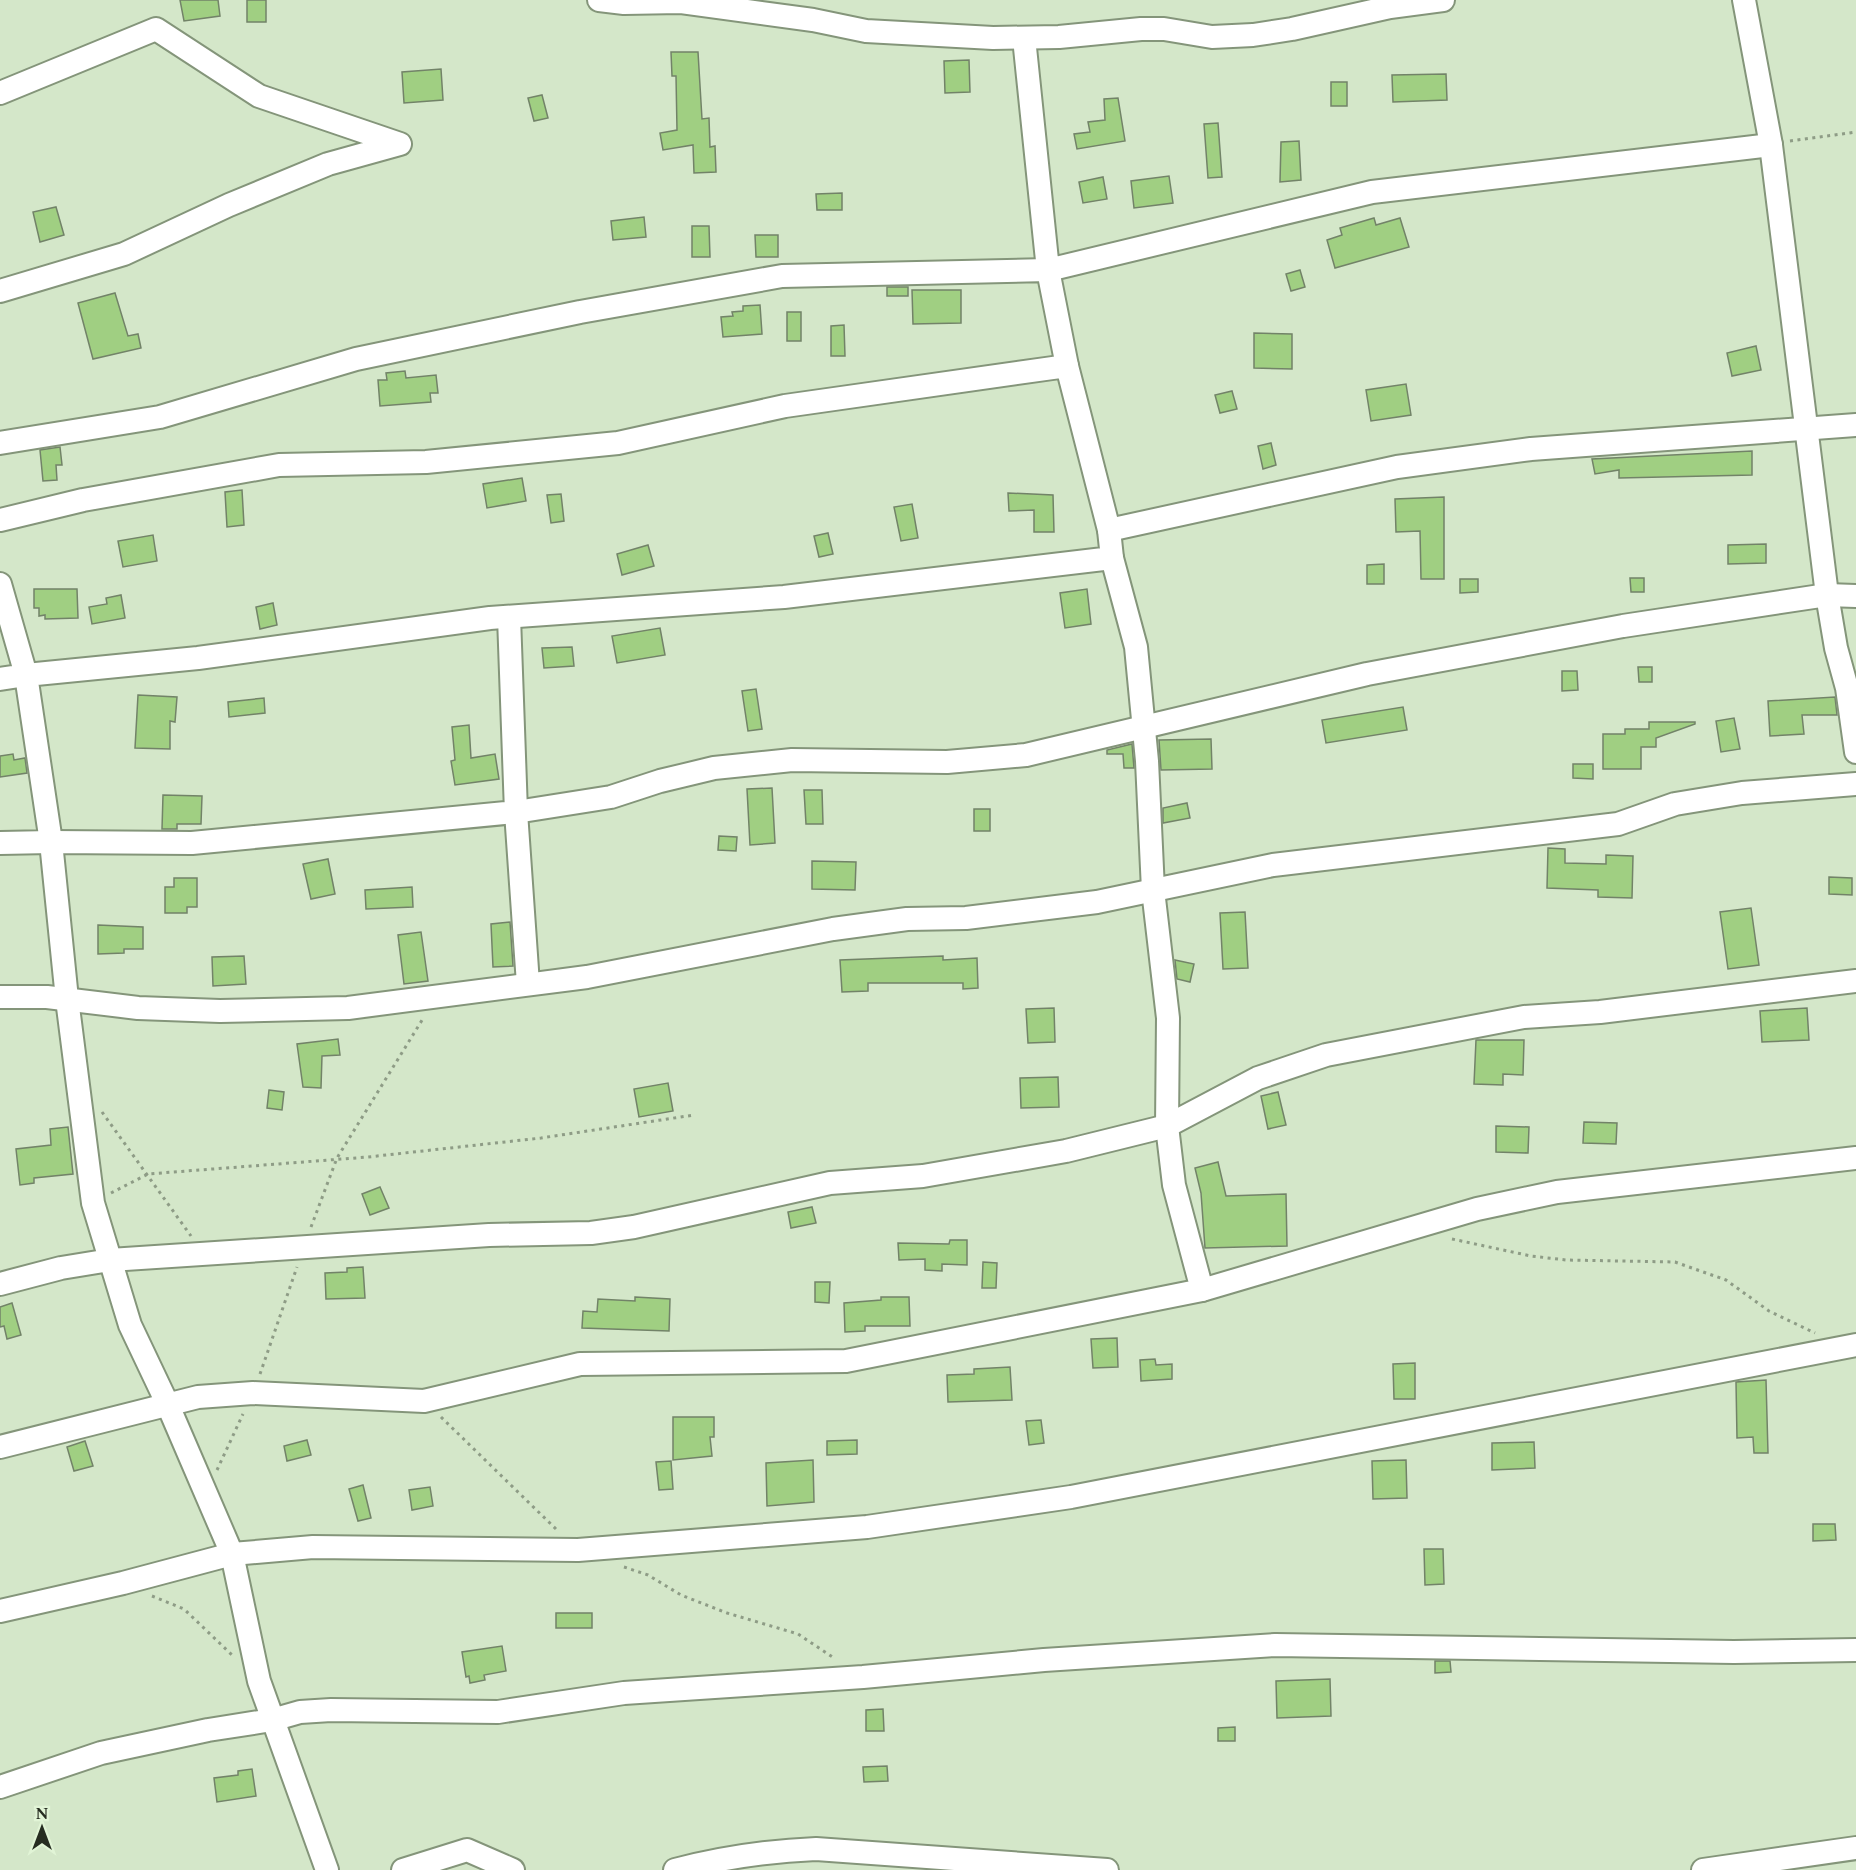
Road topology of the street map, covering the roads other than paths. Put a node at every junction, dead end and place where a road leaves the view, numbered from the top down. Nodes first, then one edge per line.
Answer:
1 (599, 0) edge
2 (1443, 0) edge
3 (1744, 0) edge
4 (1024, 38) junction
5 (0, 93) edge
6 (1771, 145) junction
7 (1048, 270) junction
8 (0, 291) edge
9 (1067, 366) junction
10 (1856, 425) edge
11 (1806, 427) junction
12 (0, 442) edge
13 (0, 520) edge
14 (1109, 531) junction
15 (1112, 558) junction
16 (0, 584) edge
17 (1827, 595) junction
18 (1856, 596) edge
19 (509, 617) junction
20 (26, 675) junction
21 (0, 679) edge
22 (1144, 726) junction
23 (1856, 752) edge
24 (1856, 784) edge
25 (516, 812) junction
26 (51, 842) junction
27 (0, 843) edge
28 (1153, 890) junction
29 (1856, 981) edge
30 (528, 984) junction
31 (0, 997) edge
32 (67, 999) junction
33 (1167, 1126) junction
34 (1856, 1158) edge
35 (110, 1260) junction
36 (0, 1284) edge
37 (1202, 1290) junction
38 (1856, 1345) edge
39 (167, 1403) junction
40 (0, 1448) edge
41 (232, 1554) junction
42 (0, 1611) edge
43 (1856, 1650) edge
44 (272, 1720) junction
45 (0, 1787) edge
46 (1856, 1848) edge
47 (327, 1870) edge
48 (403, 1870) edge
49 (513, 1870) edge
50 (675, 1870) edge
51 (1107, 1870) edge
52 (1703, 1870) edge

1 - 4 street
2 - 4 street
3 - 6 street
4 - 7 street
5 - 8 street
6 - 7 street
6 - 11 street
7 - 9 street
7 - 12 street
9 - 13 street
9 - 14 street
10 - 11 street
11 - 14 street
11 - 17 street
14 - 15 street
15 - 19 street
15 - 22 street
16 - 20 street
17 - 18 street
17 - 22 street
17 - 23 street
19 - 20 street
19 - 25 street
20 - 21 street
20 - 26 street
22 - 25 street
22 - 28 street
24 - 28 street
25 - 26 street
25 - 30 street
26 - 27 street
26 - 32 street
28 - 30 street
28 - 33 street
29 - 33 street
30 - 32 street
31 - 32 street
32 - 35 street
33 - 35 street
33 - 37 street
34 - 37 street
35 - 36 street
35 - 39 street
37 - 39 street
38 - 41 street
39 - 40 street
39 - 41 street
41 - 42 street
41 - 44 street
43 - 44 street
44 - 45 street
44 - 47 street
46 - 52 street
48 - 49 street
50 - 51 street

